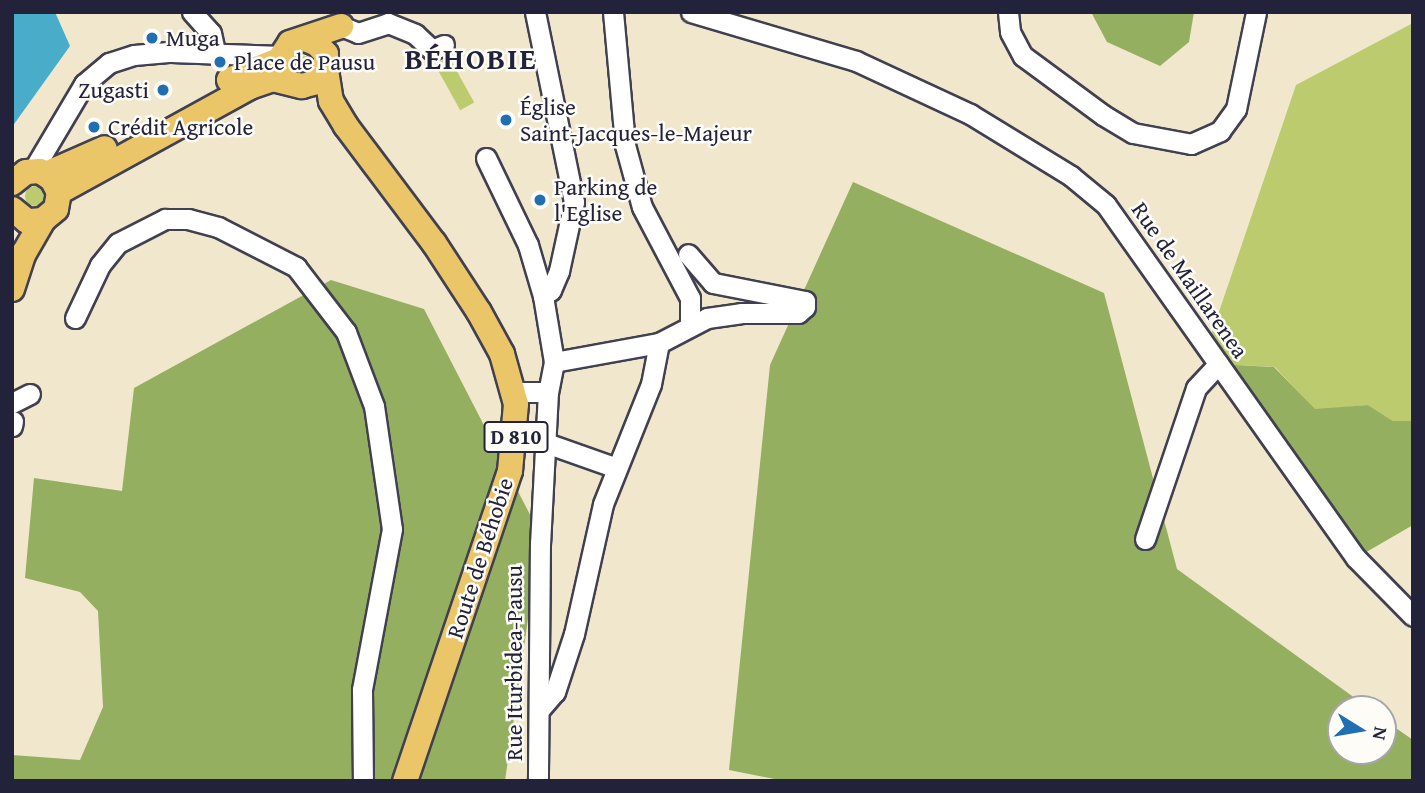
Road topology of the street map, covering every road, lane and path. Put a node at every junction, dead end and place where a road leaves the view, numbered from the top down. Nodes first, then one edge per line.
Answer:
1 (192, 12) edge
2 (536, 12) edge
3 (613, 12) edge
4 (691, 12) edge
5 (1008, 12) edge
6 (1256, 12) edge
7 (734, 17) edge
8 (345, 19) edge
9 (305, 39) junction
10 (444, 45) dead end
11 (215, 52) junction
12 (326, 66) junction
13 (286, 70) junction
14 (346, 126) junction
15 (486, 158) dead end
16 (30, 180) edge
17 (20, 214) edge
18 (688, 254) dead end
19 (12, 289) edge
20 (543, 296) junction
21 (75, 318) dead end
22 (690, 324) junction
23 (659, 343) junction
24 (559, 362) junction
25 (1218, 364) junction
26 (30, 394) dead end
27 (514, 398) junction
28 (548, 400) junction
29 (12, 403) edge
30 (13, 421) edge
31 (12, 426) edge
32 (546, 443) junction
33 (614, 467) junction
34 (1145, 539) dead end
35 (1413, 616) edge
36 (540, 709) junction
37 (363, 781) edge
38 (405, 781) edge
39 (538, 781) edge

1 - 11 street
2 - 20 street
3 - 22 street
4 - 7 street, Rue de Maillarenea
5 - 6 street
7 - 25 street, Rue de Maillarenea
8 - 9 main road
8 - 10 street
8 - 12 main road
9 - 12 main road
9 - 13 main road
11 - 13 street
11 - 16 street
12 - 13 main road
12 - 14 main road, Route de Béhobie / D 810
13 - 14 main road, Route de Béhobie / D 810
13 - 16 main road
14 - 27 main road, Route de Béhobie / D 810
15 - 20 street, Rue Iturbidea-Pausu
16 - 17 main road
17 - 19 main road
18 - 22 street
20 - 24 street, Rue Iturbidea-Pausu
21 - 37 street
22 - 23 street
23 - 24 street
23 - 33 street
24 - 28 street, Rue Iturbidea-Pausu
25 - 34 street
25 - 35 street, Rue de Maillarenea
26 - 29 street
27 - 28 street
27 - 38 main road, Route de Béhobie / D 810
28 - 32 street, Rue Iturbidea-Pausu
30 - 31 street
32 - 33 street
32 - 36 street, Rue Iturbidea-Pausu
33 - 36 street
36 - 39 street, Rue Iturbidea-Pausu

